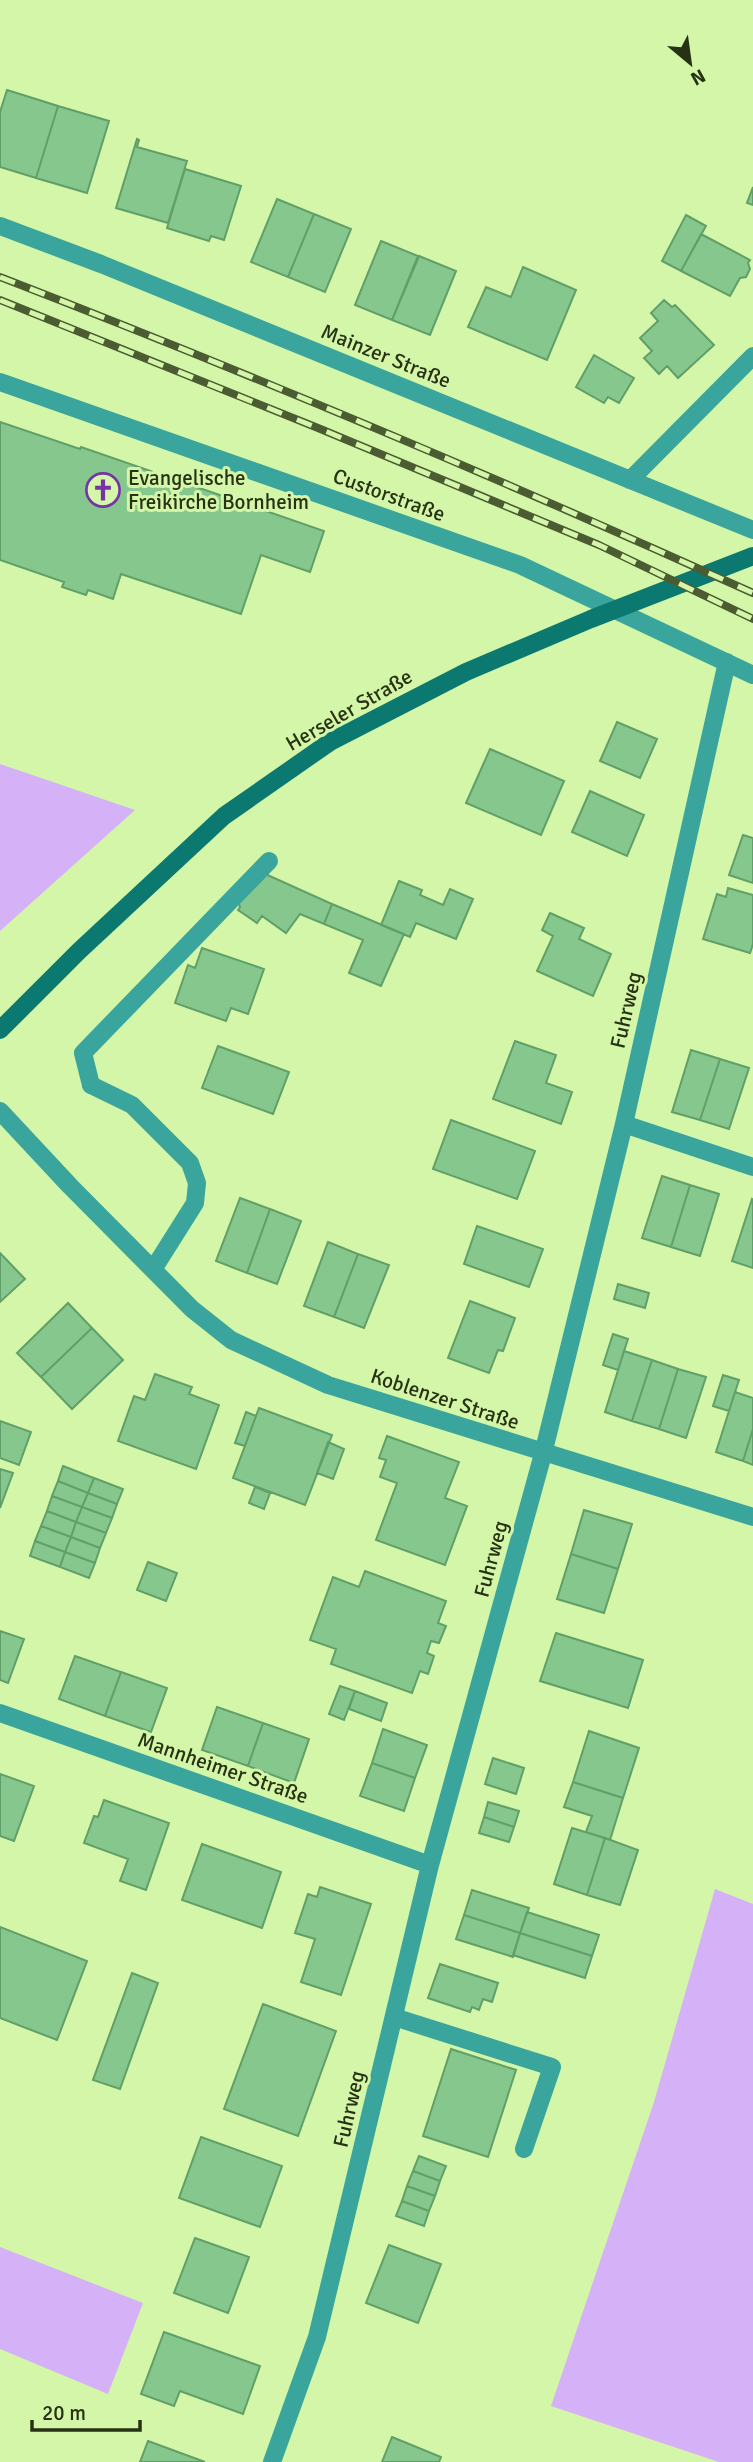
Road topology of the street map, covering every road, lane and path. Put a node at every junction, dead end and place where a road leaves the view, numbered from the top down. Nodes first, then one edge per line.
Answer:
1 (0, 226) edge
2 (753, 356) edge
3 (0, 382) edge
4 (630, 480) junction
5 (753, 530) edge
6 (753, 556) edge
7 (727, 662) junction
8 (753, 675) edge
9 (269, 861) dead end
10 (0, 1030) edge
11 (0, 1111) edge
12 (624, 1124) junction
13 (753, 1167) edge
14 (154, 1268) junction
15 (543, 1454) junction
16 (753, 1517) edge
17 (0, 1713) edge
18 (430, 1865) junction
19 (394, 2017) junction
20 (524, 2149) dead end
21 (272, 2462) edge

1 - 4 street, Mainzer Straße
2 - 4 street
3 - 7 street, Custorstraße
4 - 5 street, Mainzer Straße
6 - 10 main road, Herseler Straße
7 - 8 street, Custorstraße
7 - 12 street, Fuhrweg
9 - 14 street
11 - 14 street, Koblenzer Straße
12 - 13 street
12 - 15 street, Fuhrweg
14 - 15 street, Koblenzer Straße
15 - 16 street, Koblenzer Straße
15 - 18 street, Fuhrweg
17 - 18 street, Mannheimer Straße
18 - 19 street, Fuhrweg
19 - 20 street
19 - 21 street, Fuhrweg

